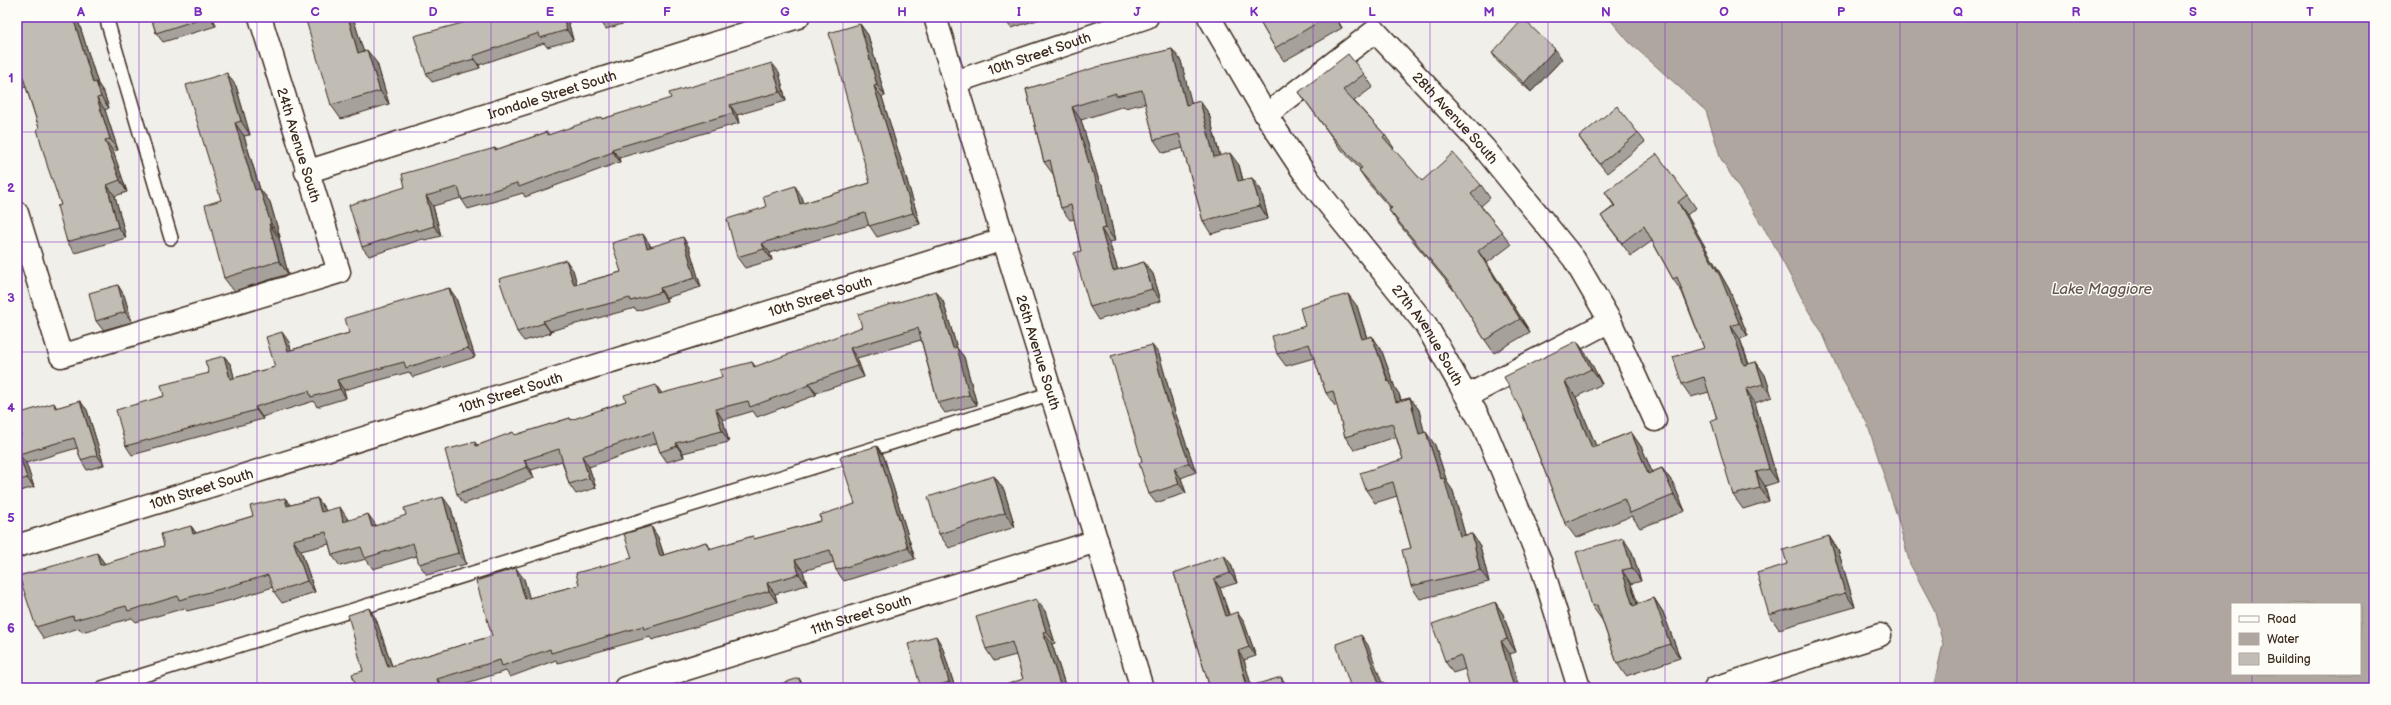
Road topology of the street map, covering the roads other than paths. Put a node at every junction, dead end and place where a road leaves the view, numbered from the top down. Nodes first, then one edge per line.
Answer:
1 (106, 17) edge
2 (260, 17) edge
3 (798, 17) edge
4 (935, 17) edge
5 (1147, 17) edge
6 (1209, 17) edge
7 (955, 82) junction
8 (1266, 115) junction
9 (306, 172) junction
10 (17, 213) edge
11 (171, 238) dead end
12 (1004, 239) junction
13 (1610, 322) junction
14 (1052, 393) junction
15 (1467, 396) junction
16 (1655, 420) dead end
17 (1097, 541) junction
18 (17, 546) edge
19 (1880, 635) dead end
20 (1723, 687) edge
21 (102, 688) edge
22 (625, 688) edge
23 (1142, 688) edge
24 (1580, 688) edge

1 - 11 lane
2 - 9 street, 24th Avenue South
3 - 9 street, Irondale Street South
4 - 7 street, 26th Avenue South
5 - 7 street, 10th Street South
6 - 8 street, 27th Avenue South
7 - 12 street, 26th Avenue South
8 - 13 street, 28th Avenue South
8 - 15 street, 27th Avenue South
9 - 10 street, 24th Avenue South
12 - 14 street, 26th Avenue South
12 - 18 street, 10th Street South
13 - 15 street
13 - 16 street, 28th Avenue South
14 - 17 street, 26th Avenue South
14 - 21 lane
15 - 24 street, 27th Avenue South
17 - 22 street, 11th Street South
17 - 23 street, 26th Avenue South
19 - 20 street

